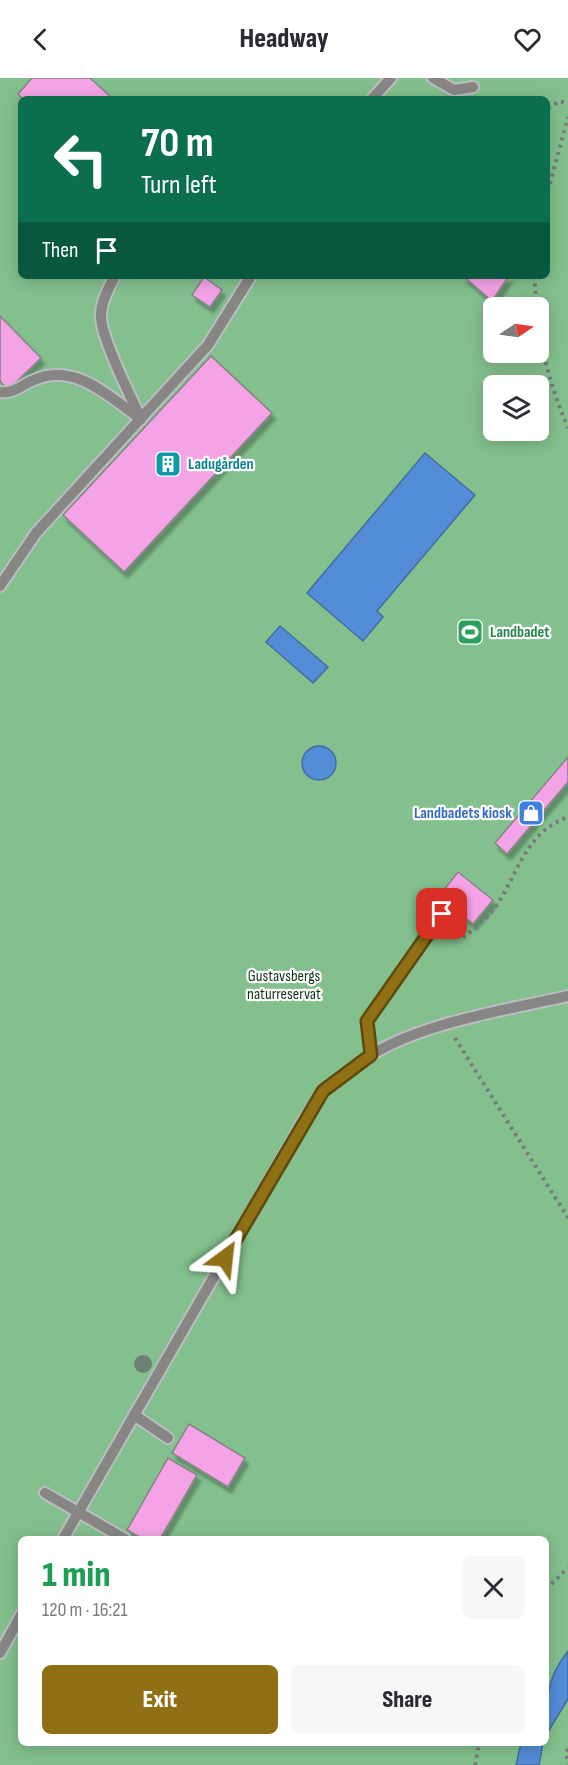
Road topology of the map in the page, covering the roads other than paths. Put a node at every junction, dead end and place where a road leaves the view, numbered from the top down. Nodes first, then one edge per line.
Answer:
1 (391, 78) edge
2 (433, 78) edge
3 (473, 87) dead end
4 (375, 96) edge
5 (113, 279) edge
6 (249, 279) edge
7 (0, 392) edge
8 (141, 419) junction
9 (0, 586) edge
10 (442, 914) dead end
11 (568, 996) edge
12 (371, 1055) junction
13 (135, 1415) junction
14 (168, 1438) dead end
15 (45, 1492) dead end
16 (78, 1513) junction
17 (65, 1536) edge
18 (120, 1536) edge
19 (18, 1620) edge
20 (0, 1653) edge

1 - 4 lane
2 - 3 lane
5 - 8 lane
6 - 8 lane
7 - 8 lane
8 - 9 lane
10 - 12 lane
11 - 12 lane
12 - 13 lane
13 - 14 lane
13 - 16 lane
15 - 16 lane
16 - 17 lane
16 - 18 lane
19 - 20 lane

